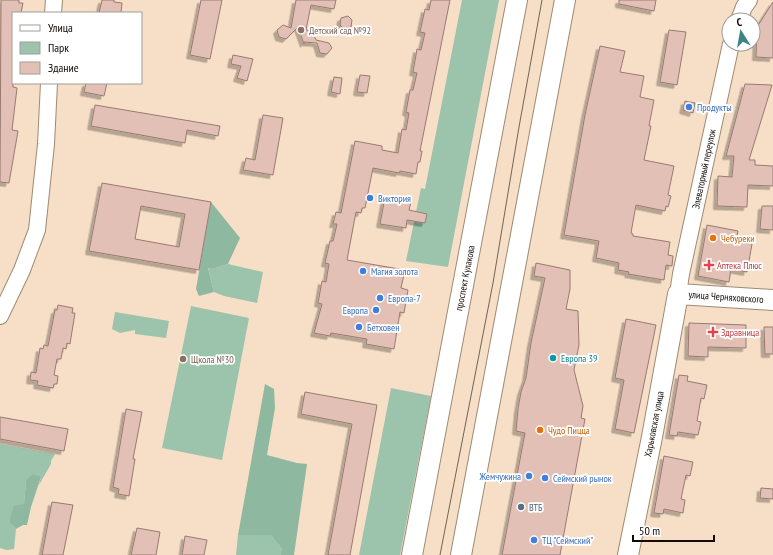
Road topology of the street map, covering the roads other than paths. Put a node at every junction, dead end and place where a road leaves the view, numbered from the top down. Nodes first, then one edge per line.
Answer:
1 (54, 0) edge
2 (517, 0) edge
3 (565, 0) edge
4 (749, 0) edge
5 (53, 12) edge
6 (742, 12) edge
7 (729, 52) edge
8 (49, 84) edge
9 (678, 294) junction
10 (773, 300) edge
11 (0, 316) edge
12 (412, 555) edge
13 (461, 555) edge
14 (628, 555) edge

1 - 5 street
2 - 12 main road, проспект Кулакова
3 - 13 main road
4 - 6 street
7 - 9 street, Элеваторный переулок
8 - 11 street
9 - 10 main road, улица Черняховского
9 - 14 main road, Харьковская улица

